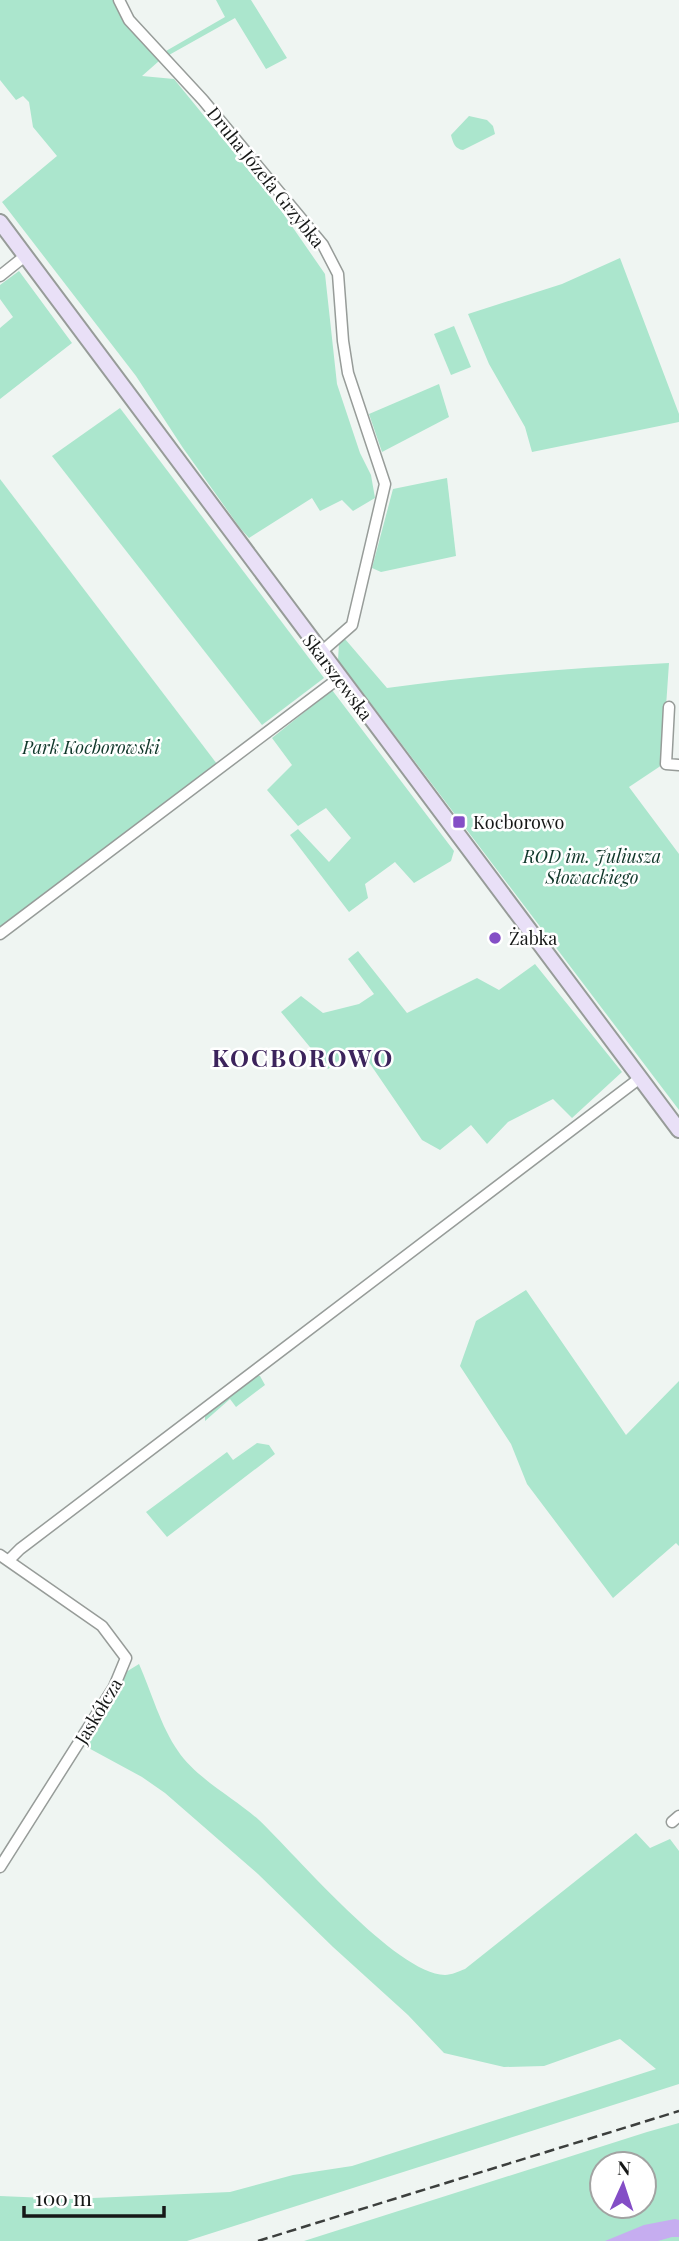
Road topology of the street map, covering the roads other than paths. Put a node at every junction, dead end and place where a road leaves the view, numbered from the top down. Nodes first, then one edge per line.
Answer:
1 (119, 0) edge
2 (0, 222) edge
3 (24, 257) junction
4 (0, 276) edge
5 (320, 653) junction
6 (339, 678) junction
7 (669, 707) dead end
8 (679, 765) edge
9 (0, 934) edge
10 (640, 1078) junction
11 (679, 1130) edge
12 (4, 1558) edge
13 (0, 1867) edge

1 - 5 street, Druha Józefa Grzybka
2 - 3 main road, Skarszewska
3 - 4 street
3 - 5 main road, Skarszewska
5 - 6 main road, Skarszewska
6 - 9 street
6 - 10 main road, Skarszewska
7 - 8 street
10 - 11 main road, Skarszewska
10 - 12 street
12 - 13 street, Jaskółcza

